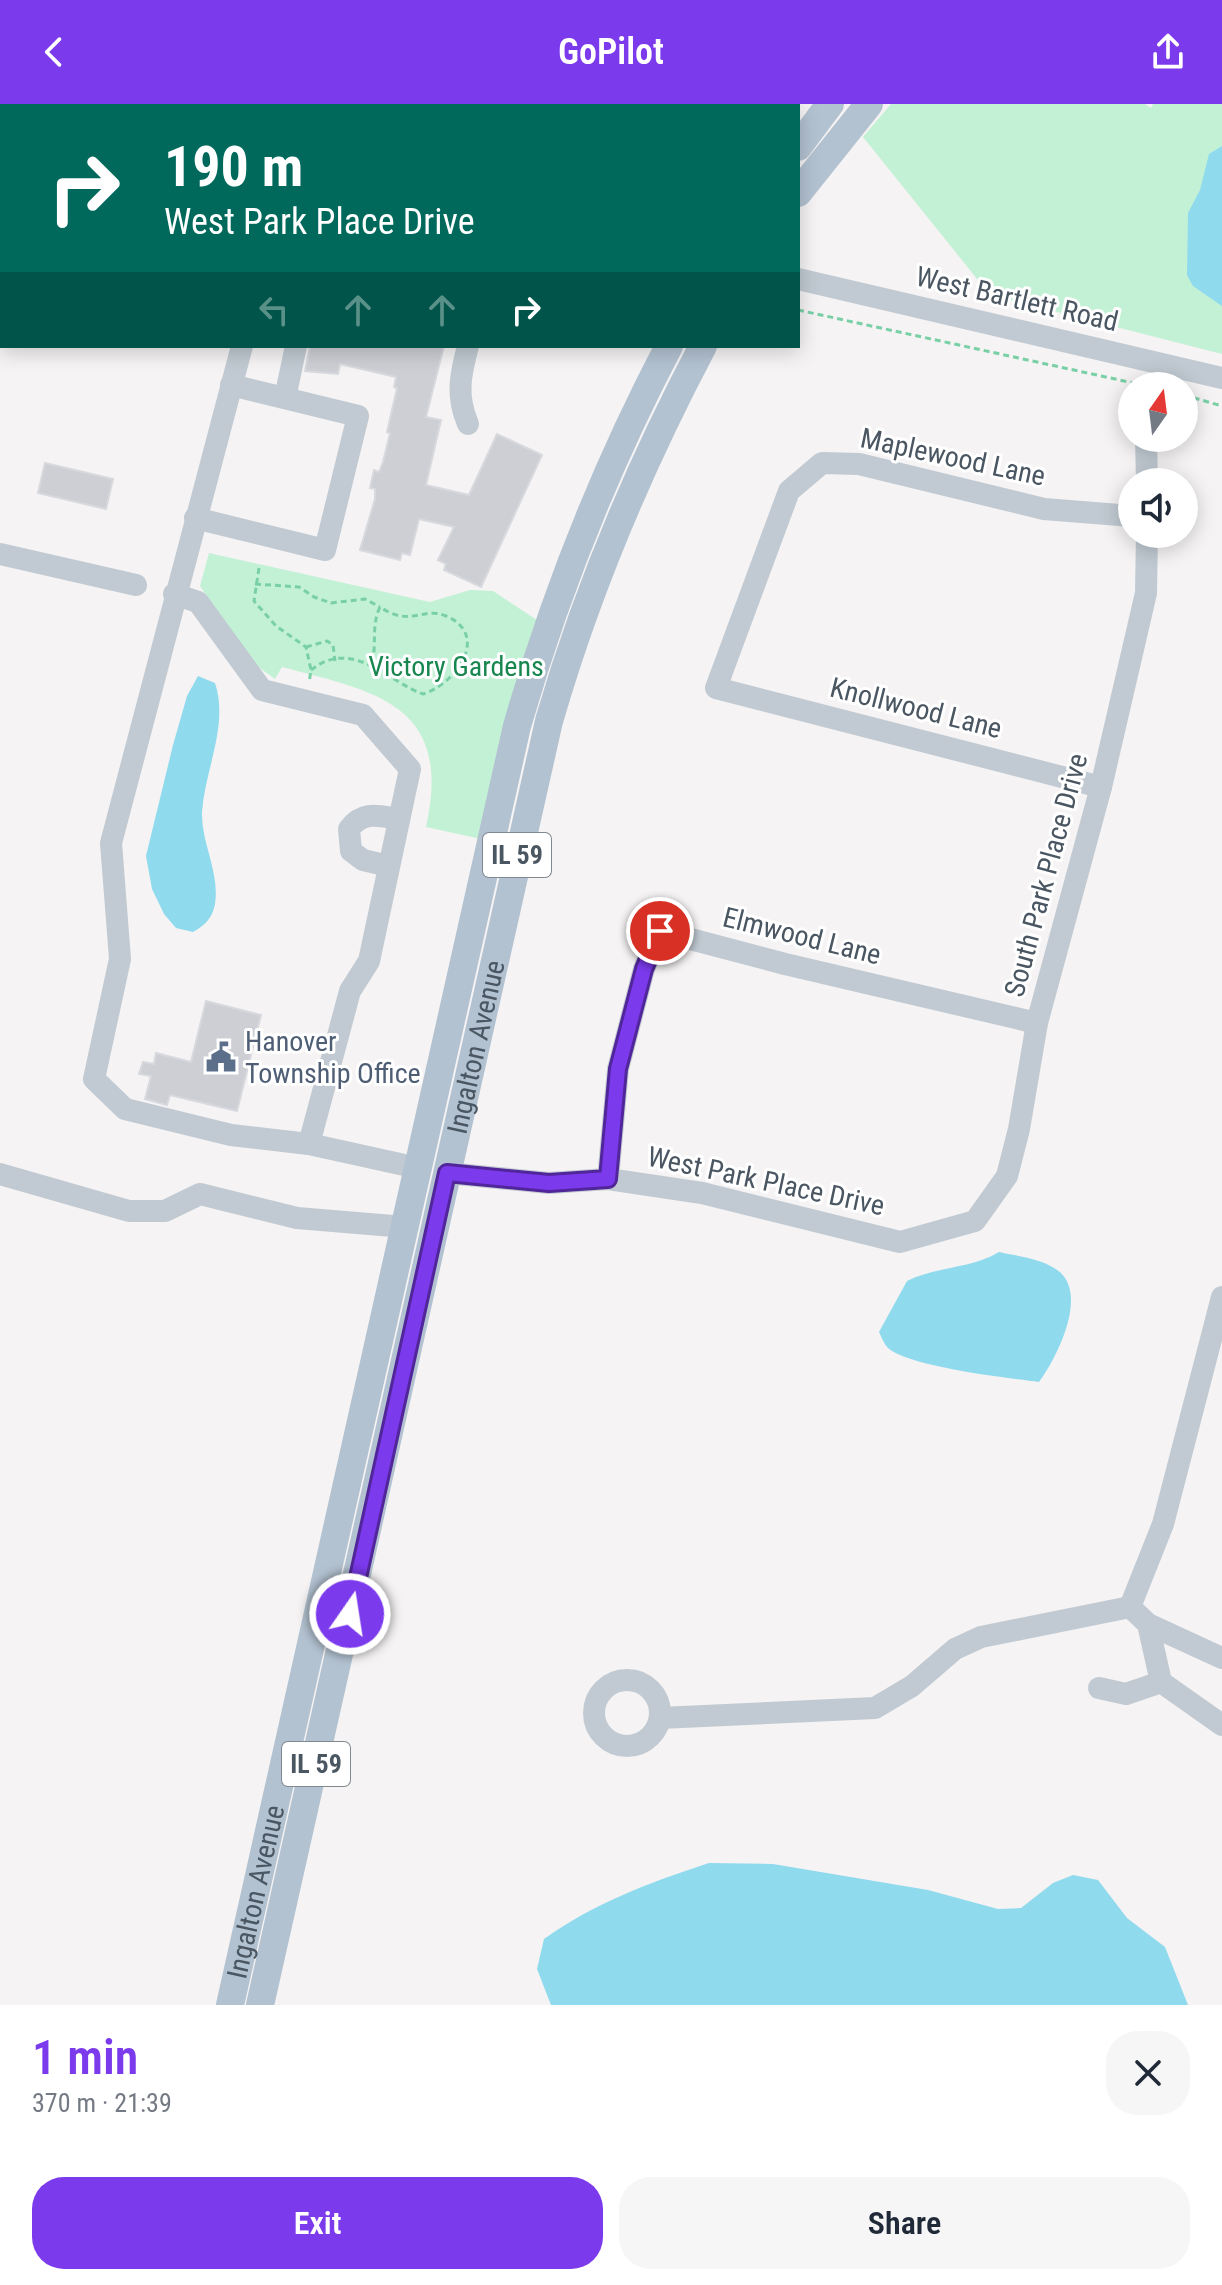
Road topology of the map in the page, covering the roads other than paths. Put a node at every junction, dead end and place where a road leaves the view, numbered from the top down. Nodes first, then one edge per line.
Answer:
1 (830, 104) edge
2 (869, 104) edge
3 (800, 144) edge
4 (800, 190) edge
5 (800, 280) edge
6 (241, 348) edge
7 (296, 348) edge
8 (467, 348) edge
9 (667, 348) edge
10 (702, 348) edge
11 (1150, 372) edge
12 (1198, 377) edge
13 (1222, 378) edge
14 (231, 385) junction
15 (285, 398) junction
16 (468, 424) dead end
17 (1118, 515) edge
18 (195, 518) junction
19 (1147, 548) edge
20 (0, 554) edge
21 (136, 585) dead end
22 (174, 594) junction
23 (716, 688) joint
24 (1101, 787) junction
25 (399, 819) junction
26 (389, 866) junction
27 (1037, 1023) junction
28 (309, 1144) junction
29 (418, 1168) junction
30 (447, 1173) junction
31 (0, 1174) edge
32 (608, 1179) junction
33 (975, 1221) joint
34 (405, 1227) junction
35 (1222, 1297) edge
36 (1130, 1607) junction
37 (1148, 1624) junction
38 (1222, 1658) edge
39 (1161, 1682) junction
40 (1099, 1688) dead end
41 (660, 1718) dead end
42 (1222, 1725) edge
43 (230, 2005) edge
44 (260, 2005) edge

1 - 3 main road
2 - 4 main road
5 - 11 street, West Bartlett Road
6 - 14 street
7 - 15 street
8 - 16 street
9 - 29 main road, Ingalton Avenue / IL 59
10 - 30 main road, Ingalton Avenue / IL 59
12 - 13 street, West Bartlett Road
14 - 15 street
14 - 18 street
15 - 18 street
17 - 23 street, Maplewood Lane
18 - 22 street
19 - 24 street, South Park Place Drive
20 - 21 street
22 - 25 street
22 - 28 street
23 - 24 street, Knollwood Lane
24 - 27 street, South Park Place Drive
25 - 26 street
25 - 26 street
26 - 28 street
27 - 32 street, Elmwood Lane
27 - 33 street, South Park Place Drive
28 - 29 street
29 - 30 main road
29 - 34 main road, Ingalton Avenue / IL 59
30 - 32 street, West Park Place Drive
30 - 44 main road, Ingalton Avenue / IL 59
31 - 34 street
32 - 33 street, West Park Place Drive
34 - 43 main road, Ingalton Avenue / IL 59
35 - 36 street
36 - 37 street
36 - 41 street
37 - 38 street
37 - 39 street
39 - 40 street
39 - 42 street

